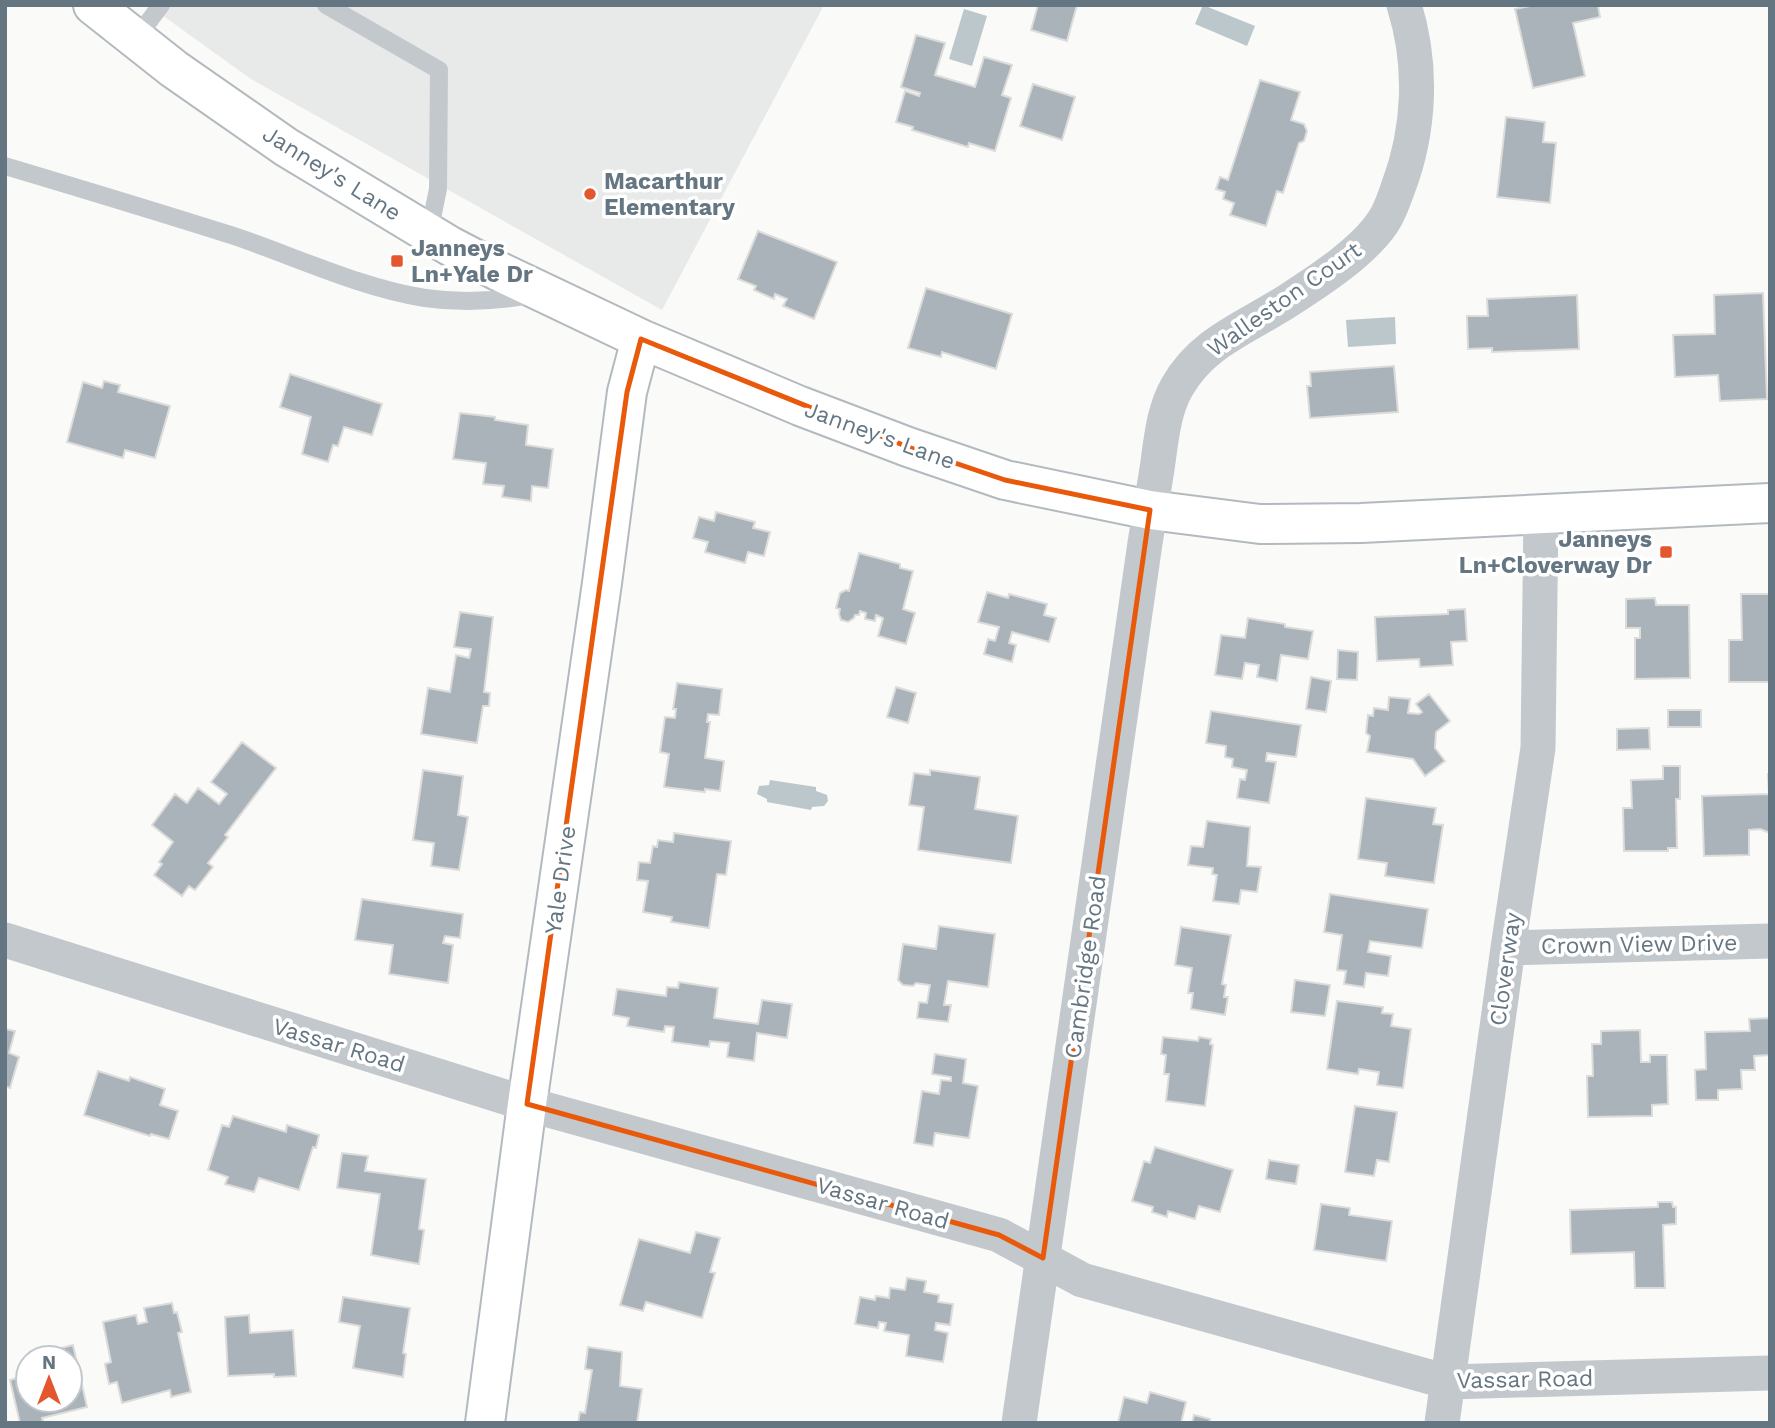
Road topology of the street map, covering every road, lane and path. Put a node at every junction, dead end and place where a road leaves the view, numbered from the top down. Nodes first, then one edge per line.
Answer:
1 (93, 5) edge
2 (161, 5) edge
3 (326, 5) edge
4 (1404, 5) edge
5 (135, 40) junction
6 (5, 166) edge
7 (429, 233) junction
8 (541, 293) junction
9 (641, 339) junction
10 (1770, 503) edge
11 (1150, 510) junction
12 (1541, 513) junction
13 (5, 940) edge
14 (1770, 941) edge
15 (1508, 948) junction
16 (527, 1104) junction
17 (1043, 1258) junction
18 (1770, 1373) edge
19 (1448, 1382) junction
20 (485, 1423) edge
21 (1019, 1423) edge
22 (1443, 1423) edge

1 - 5 main road, Janney's Lane
2 - 5 lane
3 - 7 lane
4 - 11 street, Walleston Court
5 - 7 main road, Janney's Lane
6 - 8 lane
7 - 8 main road, Janney's Lane
8 - 9 main road, Janney's Lane
9 - 11 main road, Janney's Lane
9 - 16 main road, Yale Drive
10 - 12 main road, Janney's Lane
11 - 12 main road, Janney's Lane
11 - 17 street, Cambridge Road
12 - 15 street, Cloverway
13 - 16 street, Vassar Road
14 - 15 street, Crown View Drive
15 - 19 street, Cloverway
16 - 17 street, Vassar Road
16 - 20 main road, Yale Drive
17 - 19 street, Vassar Road
17 - 21 street, Cambridge Road
18 - 19 street, Vassar Road
19 - 22 street, Cloverway

